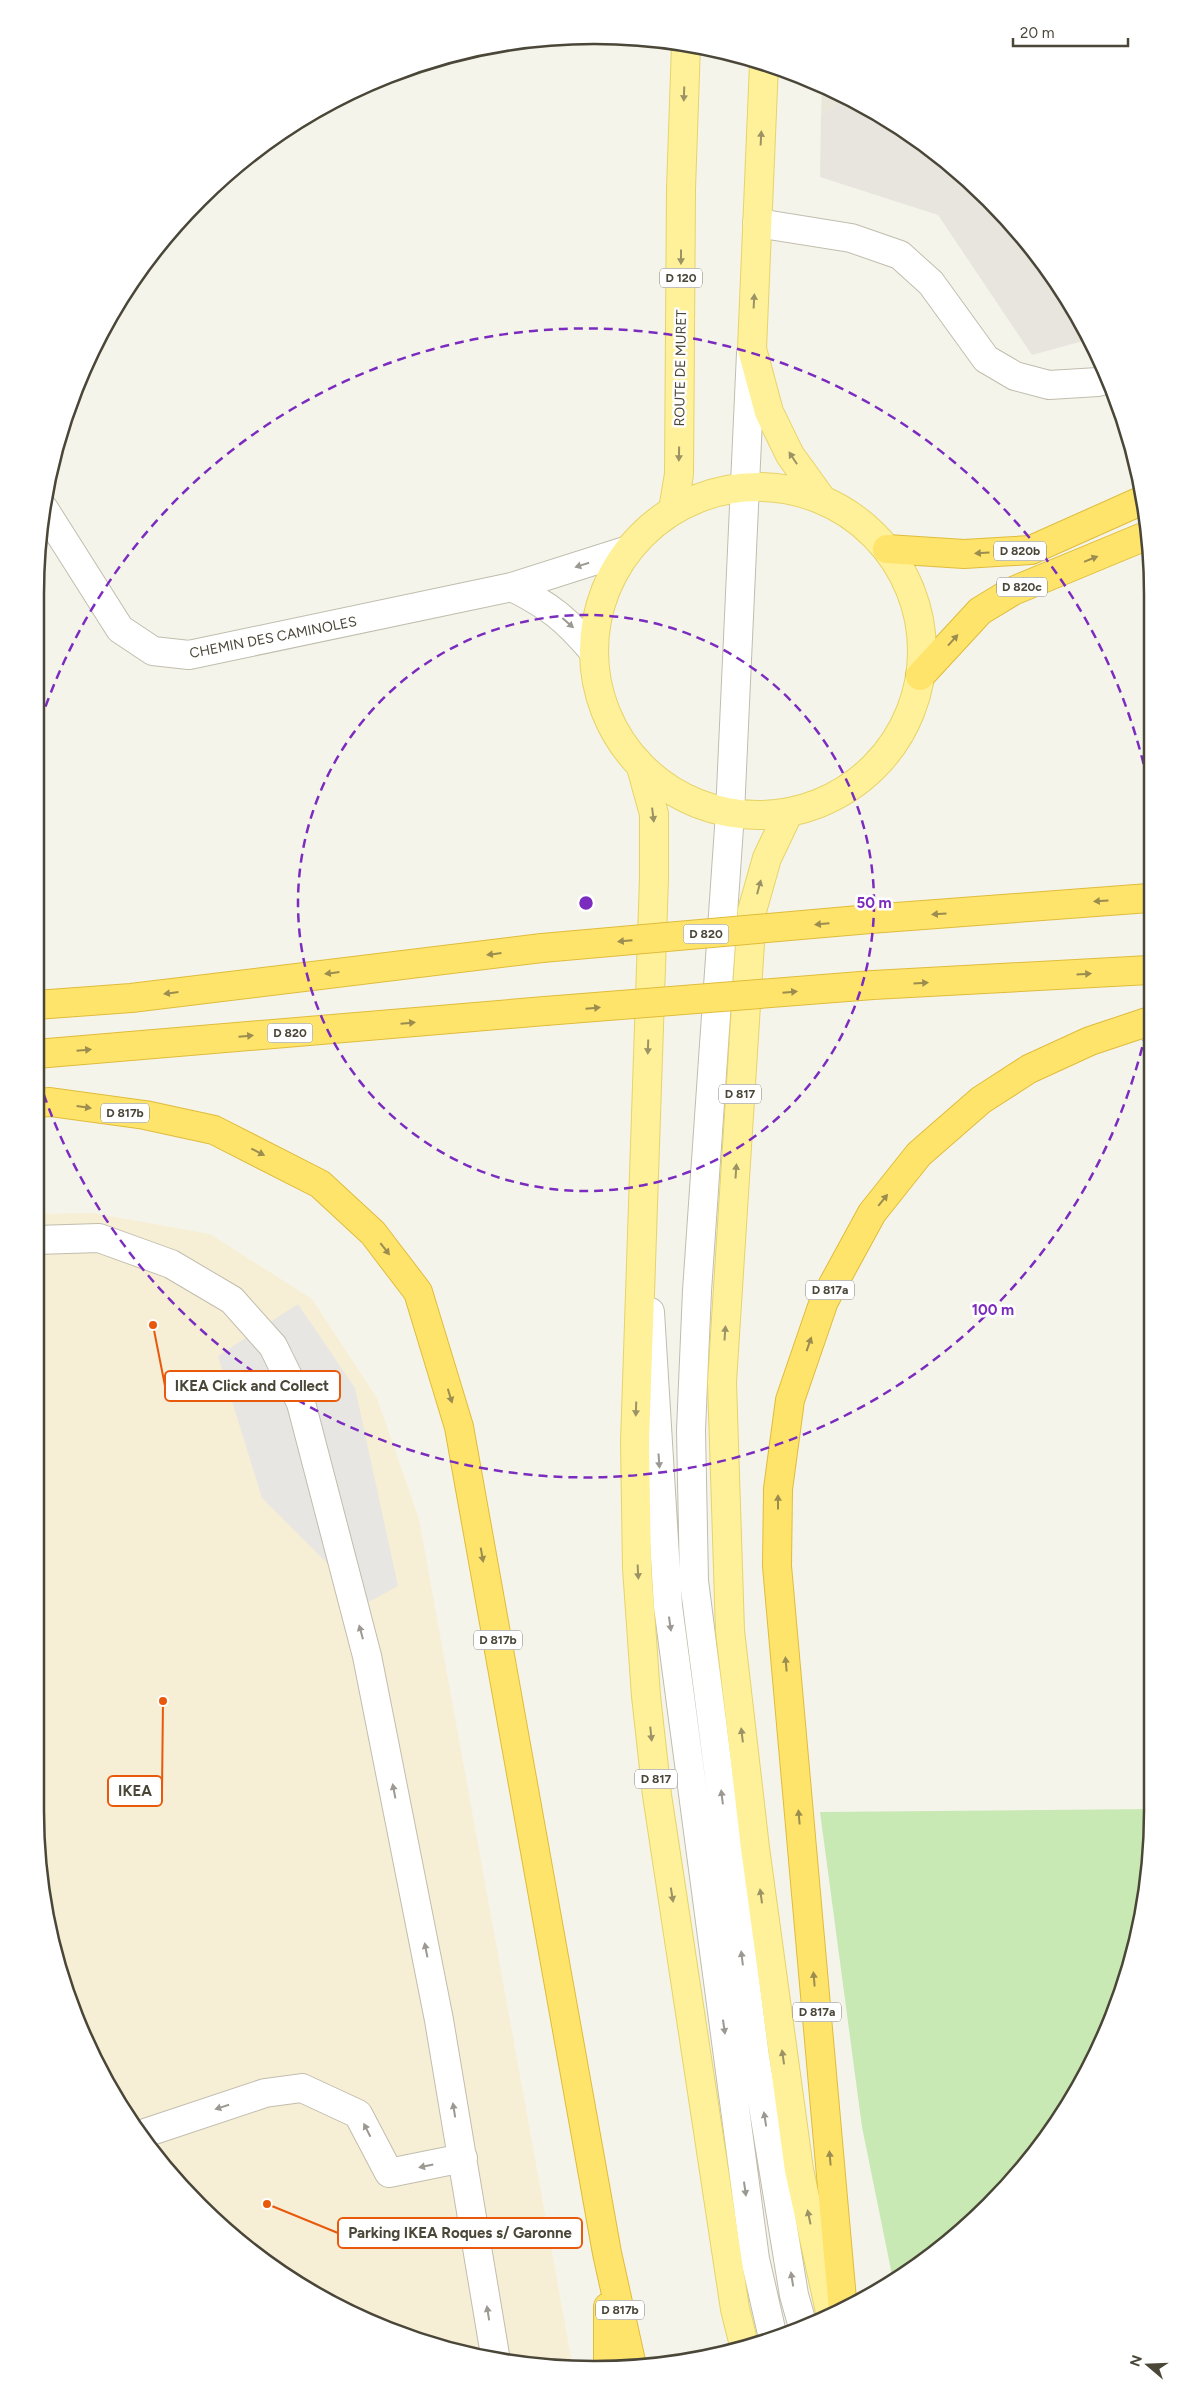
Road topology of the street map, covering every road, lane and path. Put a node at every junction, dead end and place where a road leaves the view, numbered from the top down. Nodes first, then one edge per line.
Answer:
1 (686, 51) edge
2 (764, 71) edge
3 (757, 223) junction
4 (752, 350) junction
5 (1101, 380) edge
6 (743, 489) junction
7 (821, 498) junction
8 (1137, 503) edge
9 (673, 510) junction
10 (49, 517) edge
11 (1141, 538) edge
12 (887, 549) junction
13 (628, 550) junction
14 (512, 587) junction
15 (594, 652) junction
16 (920, 676) junction
17 (641, 768) junction
18 (730, 813) junction
19 (788, 814) junction
20 (1144, 898) edge
21 (1144, 970) edge
22 (44, 1004) edge
23 (1144, 1023) edge
24 (44, 1053) edge
25 (44, 1102) edge
26 (643, 1203) junction
27 (44, 1240) edge
28 (147, 2132) edge
29 (463, 2158) junction
30 (607, 2253) junction
31 (842, 2302) edge
32 (829, 2308) edge
33 (801, 2320) edge
34 (772, 2332) edge
35 (743, 2341) edge
36 (495, 2352) edge
37 (631, 2360) edge
38 (608, 2361) edge

1 -> 9 main road, ROUTE DE MURET / D 120
3 -> 2 main road
4 -> 3 main road
3 - 5 street
4 - 6 street
7 -> 4 main road
6 - 7 main road
6 - 9 main road
6 - 18 street
7 - 12 main road
8 -> 12 highway, D 820b
9 - 13 main road
10 - 14 street, CHEMIN DES CAMINOLES
16 -> 11 highway, D 820c
12 - 16 main road
13 -> 14 street, CHEMIN DES CAMINOLES
13 - 15 main road
14 -> 15 street
15 - 17 main road
16 - 19 main road
17 - 18 main road
17 -> 26 main road, D 817
18 - 19 main road
33 -> 18 street
32 -> 19 main road, D 817
20 -> 22 highway, D 820, bridge
24 -> 21 highway, D 820, bridge
31 -> 23 highway, D 817a
25 -> 30 highway, D 817b
26 -> 34 street
26 -> 35 main road, D 817
29 -> 27 street
29 -> 28 street
36 -> 29 street
30 - 37 highway, D 817b
30 - 38 highway

